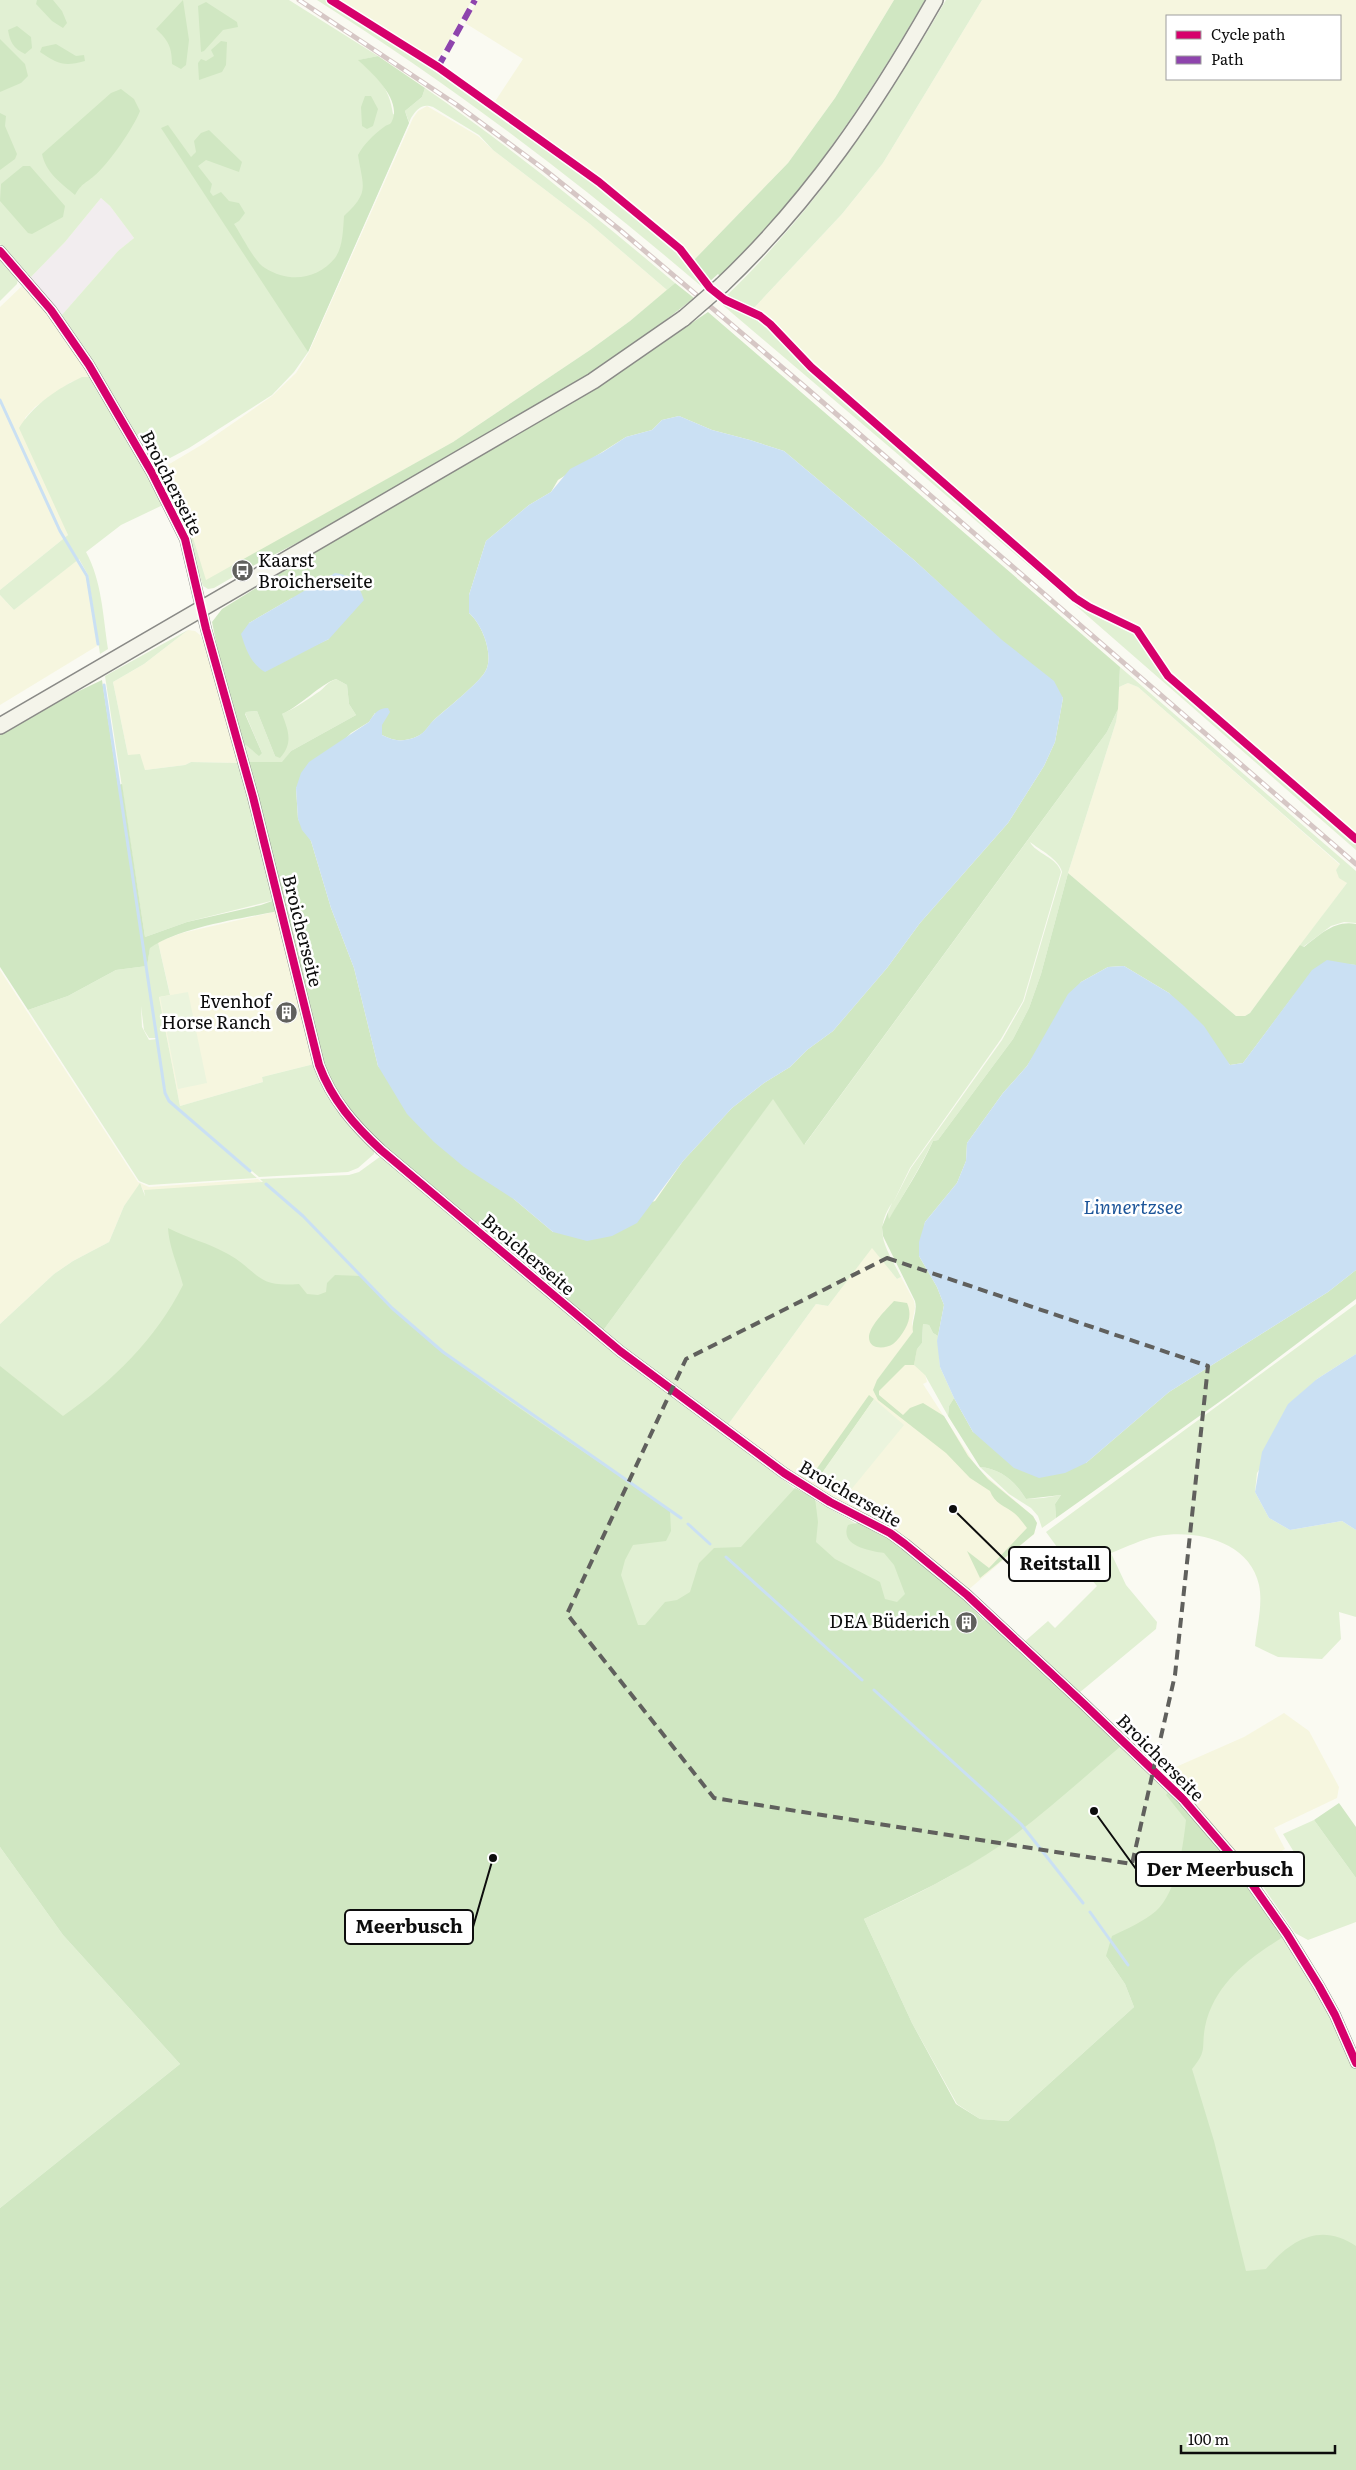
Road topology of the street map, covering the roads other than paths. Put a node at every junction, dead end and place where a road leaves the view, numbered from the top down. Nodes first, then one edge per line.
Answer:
1 (936, 0) edge
2 (0, 251) edge
3 (202, 608) junction
4 (0, 726) edge
5 (1356, 2063) edge

1 - 3 main road, bridge
2 - 3 street, Broicherseite
3 - 4 main road
3 - 5 street, Broicherseite

